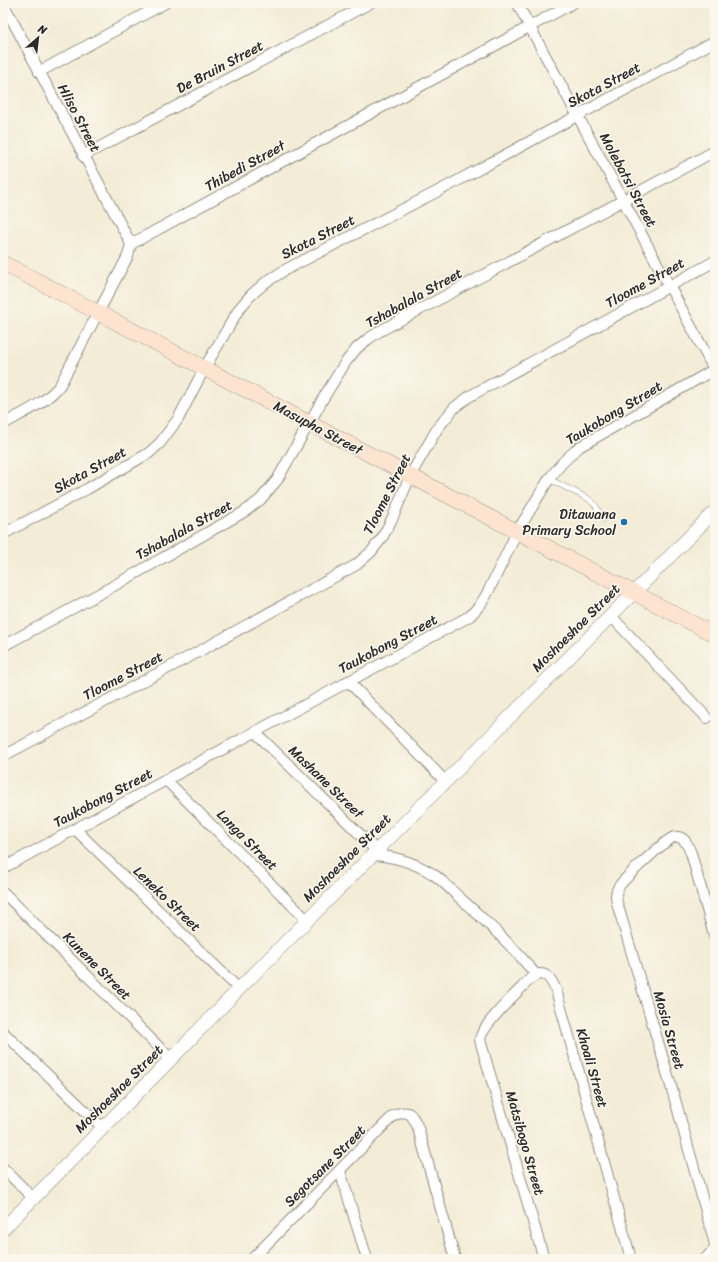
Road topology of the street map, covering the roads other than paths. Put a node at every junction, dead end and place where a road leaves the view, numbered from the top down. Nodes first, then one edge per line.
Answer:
1 (3, 3) edge
2 (166, 3) edge
3 (370, 3) edge
4 (517, 3) edge
5 (573, 3) edge
6 (530, 26) junction
7 (715, 41) edge
8 (39, 72) junction
9 (577, 115) junction
10 (715, 151) edge
11 (83, 156) junction
12 (623, 200) junction
13 (131, 244) junction
14 (715, 261) edge
15 (3, 263) edge
16 (669, 286) junction
17 (98, 313) junction
18 (204, 369) junction
19 (715, 369) edge
20 (309, 423) junction
21 (3, 424) edge
22 (410, 476) junction
23 (549, 479) junction
24 (715, 511) edge
25 (604, 519) dead end
26 (517, 532) junction
27 (3, 534) edge
28 (634, 593) junction
29 (611, 616) junction
30 (715, 635) edge
31 (3, 646) edge
32 (348, 681) junction
33 (708, 718) dead end
34 (255, 732) junction
35 (3, 756) edge
36 (166, 780) junction
37 (445, 781) junction
38 (75, 829) junction
39 (374, 853) junction
40 (3, 868) edge
41 (3, 892) edge
42 (308, 920) junction
43 (715, 938) edge
44 (536, 975) junction
45 (239, 989) junction
46 (3, 1032) edge
47 (171, 1059) junction
48 (103, 1128) junction
49 (3, 1168) edge
50 (340, 1171) junction
51 (33, 1198) junction
52 (3, 1229) edge
53 (715, 1244) edge
54 (715, 1249) edge
55 (252, 1259) edge
56 (367, 1259) edge
57 (454, 1259) edge
58 (544, 1259) edge
59 (631, 1259) edge
60 (705, 1259) edge

1 - 8 street, Hliso Street
2 - 8 street
3 - 11 street, De Bruin Street
4 - 6 street, Molebatsi Street
5 - 6 street, Thibedi Street
6 - 9 street, Molebatsi Street
6 - 13 street, Thibedi Street
7 - 9 street, Skota Street
8 - 11 street, Hliso Street
9 - 12 street, Molebatsi Street
9 - 18 street, Skota Street
10 - 12 street, Tshabalala Street
11 - 13 street, Hliso Street
12 - 16 street, Molebatsi Street
12 - 20 street, Tshabalala Street
13 - 17 street
14 - 16 street, Tloome Street
15 - 17 main road, Masupha Street
16 - 19 street, Molebatsi Street
16 - 22 street, Tloome Street
17 - 18 main road, Masupha Street
17 - 21 street
18 - 20 main road, Masupha Street
18 - 27 street, Skota Street
19 - 23 street, Taukobong Street
20 - 22 main road, Masupha Street
20 - 31 street, Tshabalala Street
22 - 26 main road, Masupha Street
22 - 35 street, Tloome Street
23 - 25 lane
23 - 26 street, Taukobong Street
24 - 28 street, Moshoeshoe Street
26 - 28 main road, Masupha Street
26 - 32 street, Taukobong Street
28 - 29 street, Moshoeshoe Street
28 - 30 main road, Masupha Street
29 - 33 street
29 - 37 street, Moshoeshoe Street
32 - 34 street, Taukobong Street
32 - 37 street
34 - 36 street, Taukobong Street
34 - 39 street, Mashane Street
36 - 38 street, Taukobong Street
36 - 42 street, Langa Street
37 - 39 street, Moshoeshoe Street
38 - 40 street, Taukobong Street
38 - 45 street, Leneko Street
39 - 42 street, Moshoeshoe Street
39 - 44 street
41 - 47 street, Kunene Street
42 - 45 street, Moshoeshoe Street
43 - 53 street, Mosia Street
44 - 58 street, Matsibogo Street
44 - 59 street, Khoali Street
45 - 47 street, Moshoeshoe Street
46 - 48 street
47 - 48 street, Moshoeshoe Street
48 - 51 street, Moshoeshoe Street
49 - 51 street
50 - 55 street, Segotsane Street
50 - 56 street
50 - 57 street, Segotsane Street
51 - 52 street, Moshoeshoe Street
54 - 60 street

